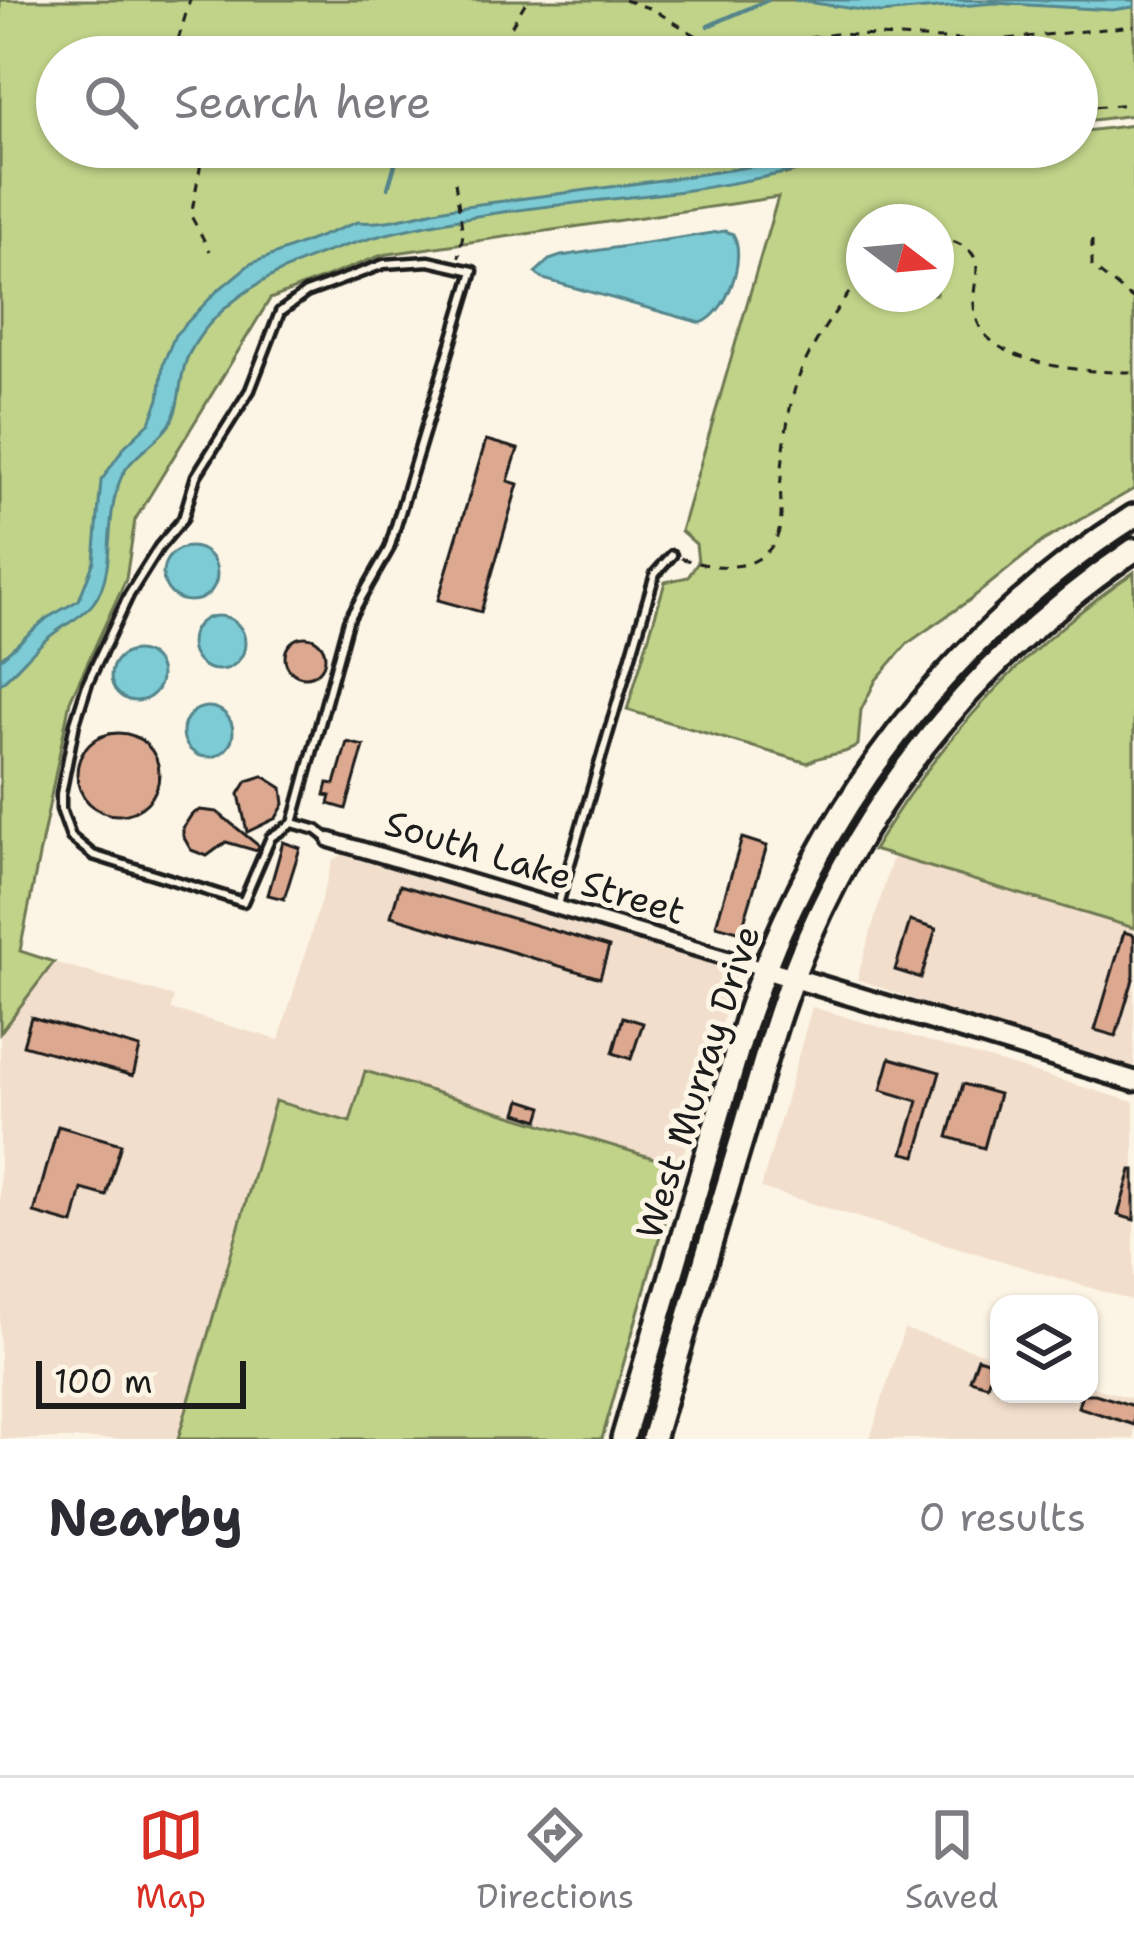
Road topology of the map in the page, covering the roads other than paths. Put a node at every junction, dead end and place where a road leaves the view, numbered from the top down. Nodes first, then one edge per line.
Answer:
1 (1134, 516) edge
2 (1134, 550) edge
3 (672, 555) road end
4 (293, 823) junction
5 (330, 840) joint
6 (557, 908) junction
7 (764, 969) junction
8 (792, 978) junction
9 (1134, 1082) edge
10 (623, 1439) edge
11 (653, 1439) edge

1 - 7 highway, West Murray Drive
2 - 8 highway, West Murray Drive
3 - 6 lane
4 - 4 lane
4 - 5 lane
5 - 6 street, South Lake Street
6 - 7 street, South Lake Street
7 - 8 street, South Lake Street
7 - 10 highway, West Murray Drive
8 - 9 street, South Lake Street
8 - 11 highway, West Murray Drive

